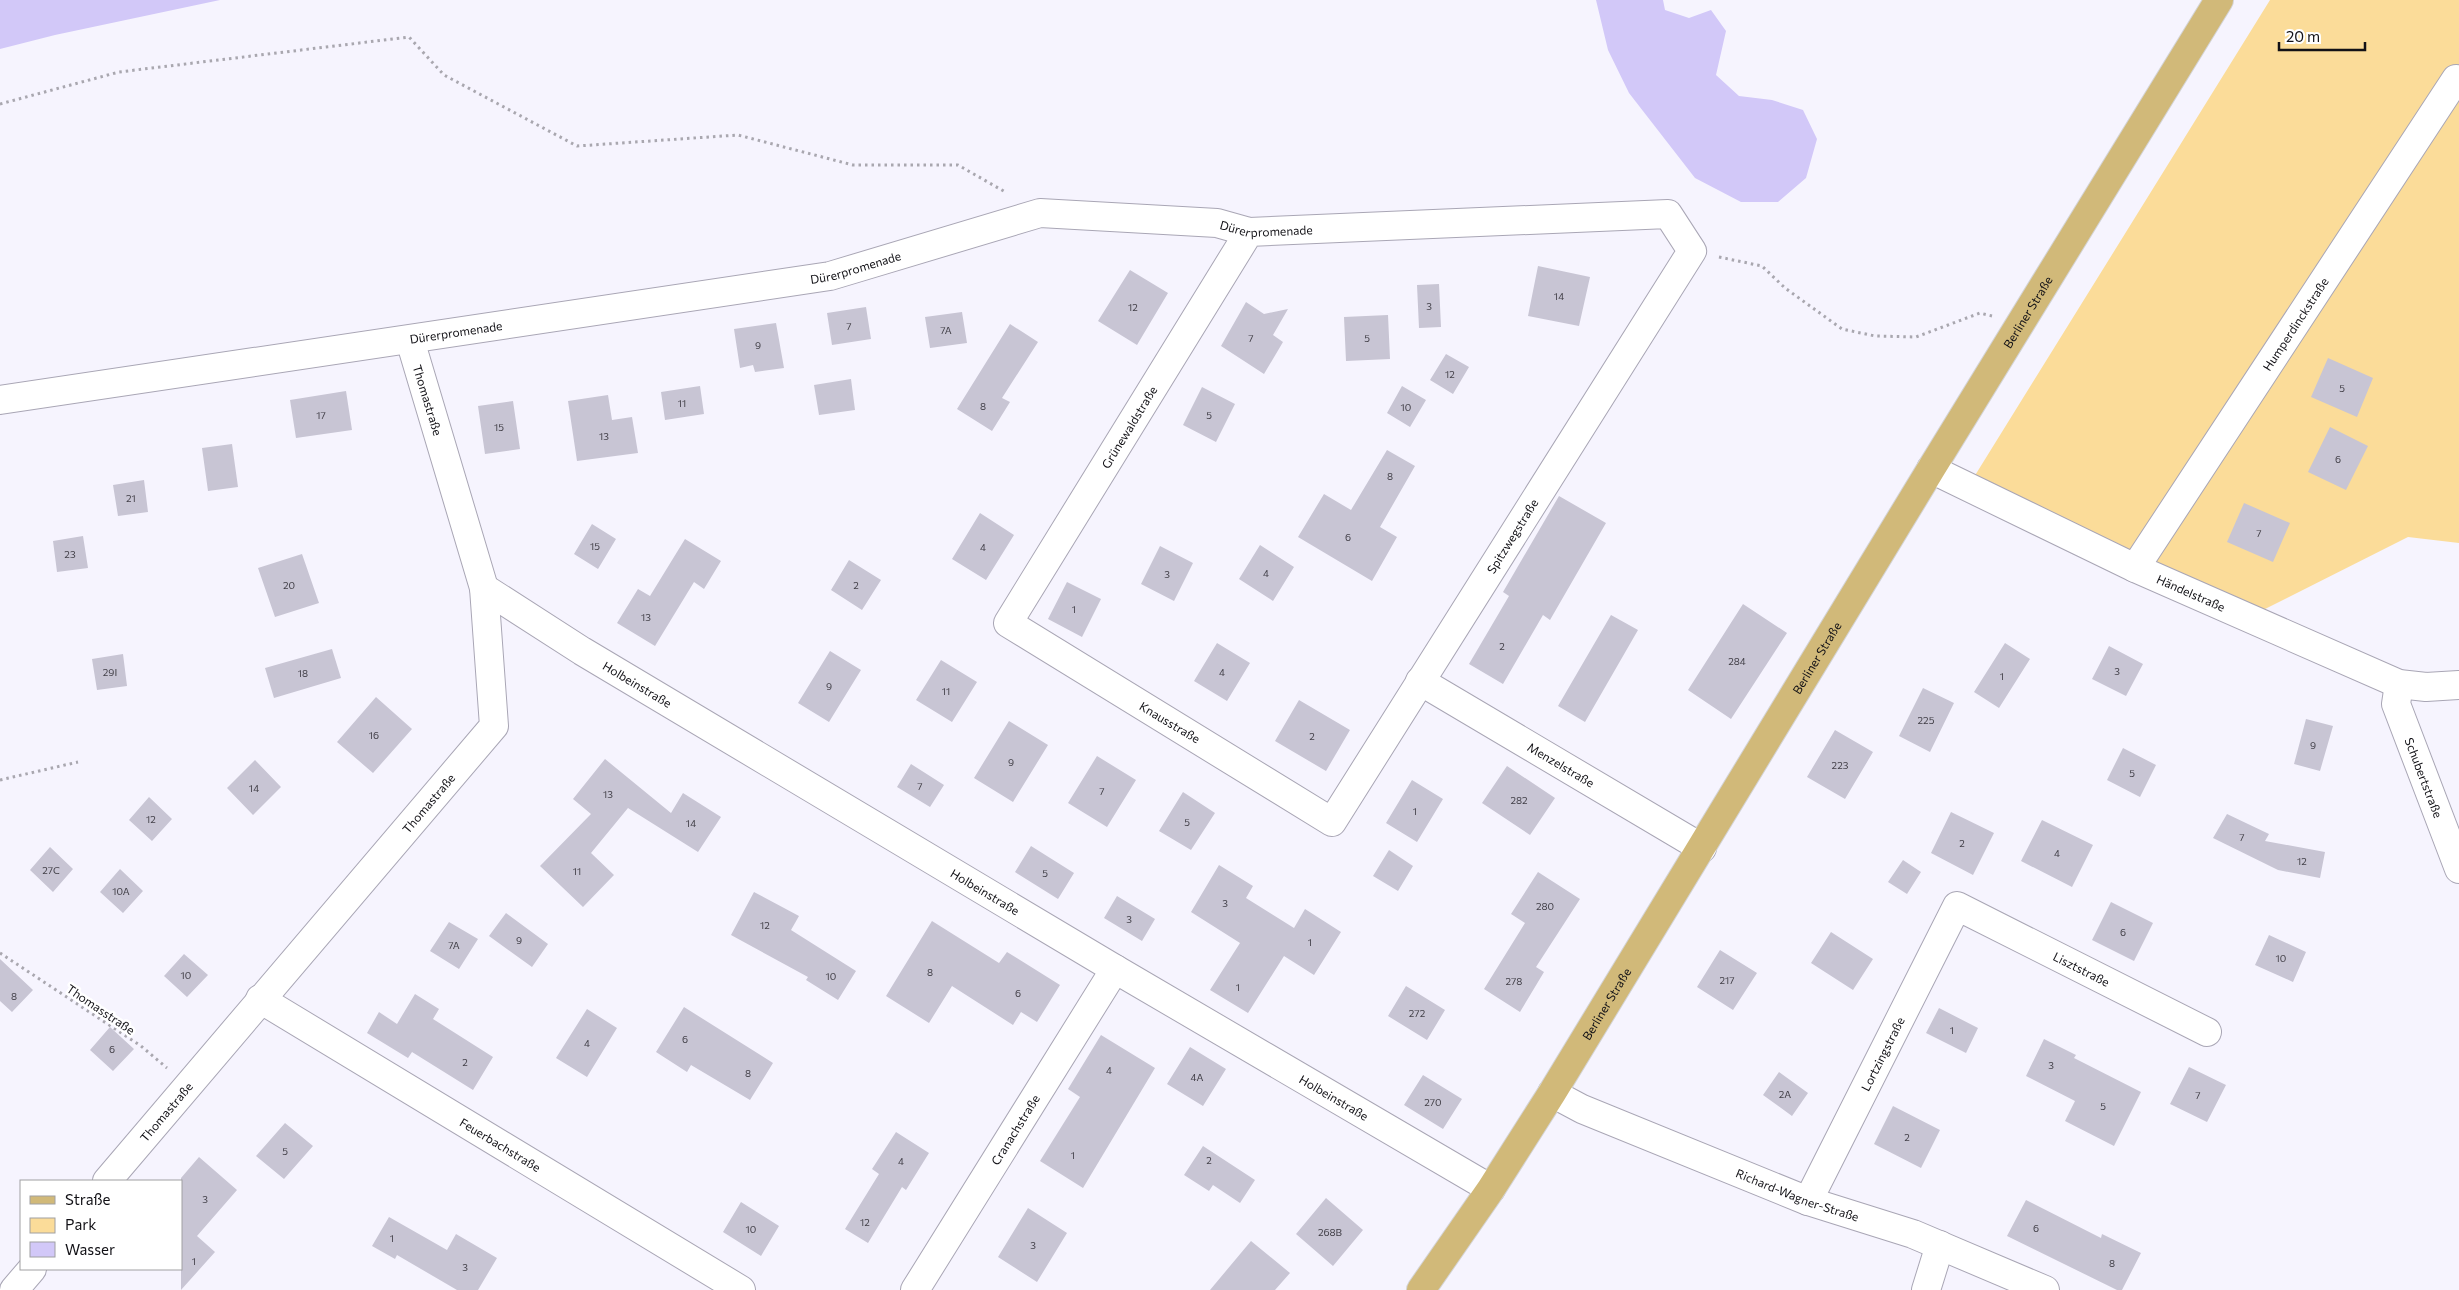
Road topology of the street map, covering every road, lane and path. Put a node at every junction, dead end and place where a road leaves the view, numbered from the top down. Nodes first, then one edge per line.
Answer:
1 (2212, 11) edge
2 (2456, 79) dead end
3 (0, 104) edge
4 (1040, 213) junction
5 (1249, 232) junction
6 (1692, 251) junction
7 (2019, 324) junction
8 (410, 340) junction
9 (0, 400) edge
10 (1931, 469) junction
11 (2135, 568) junction
12 (484, 588) junction
13 (1008, 623) joint
14 (1420, 680) junction
15 (2399, 684) junction
16 (2459, 685) edge
17 (78, 762) dead end
18 (0, 780) edge
19 (1332, 822) joint
20 (1702, 848) junction
21 (2459, 869) edge
22 (1957, 906) joint
23 (0, 953) edge
24 (1115, 969) junction
25 (260, 1000) junction
26 (2207, 1032) dead end
27 (188, 1087) junction
28 (1552, 1093) junction
29 (108, 1180) edge
30 (1491, 1189) junction
31 (1808, 1201) junction
32 (1940, 1245) junction
33 (31, 1270) edge
34 (14, 1290) edge
35 (741, 1290) edge
36 (915, 1290) edge
37 (1421, 1290) edge
38 (1926, 1290) edge
39 (2045, 1290) edge

1 - 7 main road, Berliner Straße
2 - 11 street, Humperdinckstraße
3 - 4 path
4 - 5 street, Dürerpromenade
4 - 8 street, Dürerpromenade
5 - 6 street, Dürerpromenade
5 - 13 street, Grünewaldstraße
6 - 7 path
6 - 14 street, Spitzwegstraße
7 - 10 main road, Berliner Straße
8 - 9 street, Dürerpromenade
8 - 12 street, Thomastraße
10 - 11 street, Händelstraße
10 - 20 main road, Berliner Straße
11 - 15 street, Händelstraße
12 - 24 street, Holbeinstraße
12 - 25 street, Thomastraße
13 - 19 street, Knausstraße
14 - 19 street, Spitzwegstraße
14 - 20 street, Menzelstraße
15 - 16 street, Händelstraße
15 - 21 street, Schubertstraße
17 - 18 path
20 - 28 main road, Berliner Straße
22 - 26 street, Lisztstraße
22 - 31 street, Lortzingstraße
23 - 27 path, Thomasstraße
24 - 30 street, Holbeinstraße
24 - 36 street, Cranachstraße
25 - 27 street, Thomastraße
25 - 35 street, Feuerbachstraße
27 - 29 street, Thomastraße
28 - 30 main road, Berliner Straße
28 - 31 street, Richard-Wagner-Straße
30 - 37 main road, Berliner Straße
31 - 32 street, Richard-Wagner-Straße
32 - 38 street
32 - 39 street, Richard-Wagner-Straße
33 - 34 street

